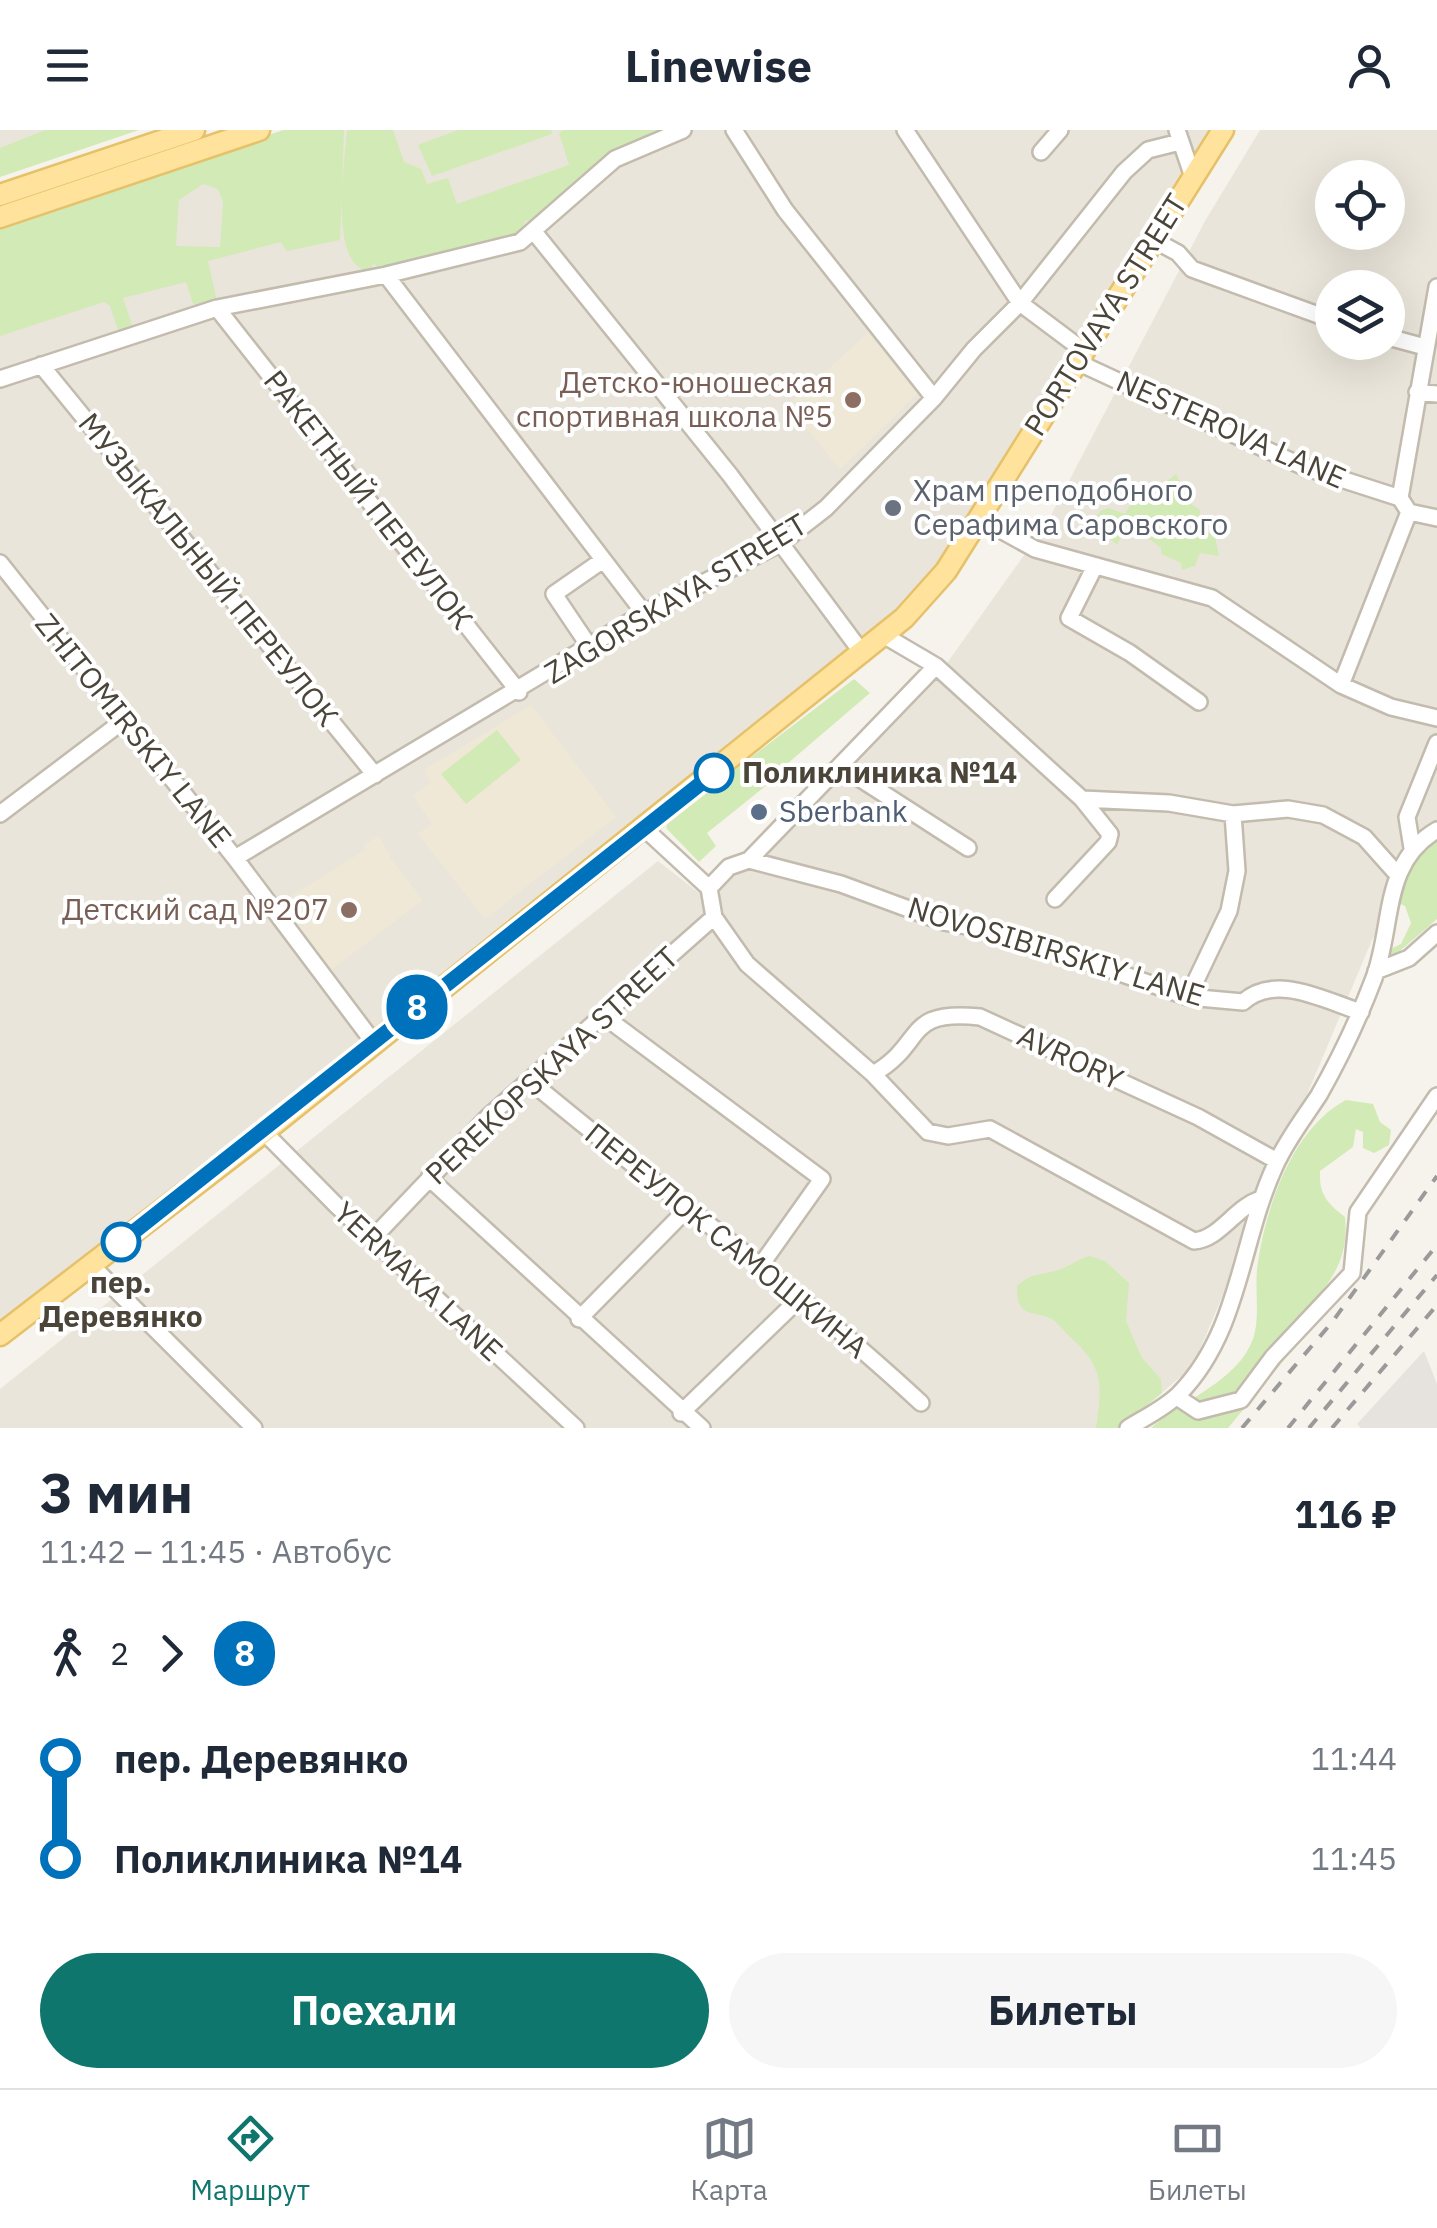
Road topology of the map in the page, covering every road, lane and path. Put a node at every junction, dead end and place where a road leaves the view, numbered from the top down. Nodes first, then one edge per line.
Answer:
1 (194, 130) edge
2 (259, 130) edge
3 (683, 130) edge
4 (734, 130) edge
5 (905, 130) edge
6 (1060, 130) edge
7 (1223, 130) edge
8 (1179, 136) edge
9 (1040, 152) dead end
10 (1193, 176) junction
11 (0, 196) edge
12 (0, 217) edge
13 (534, 232) junction
14 (1154, 240) junction
15 (386, 275) junction
16 (1437, 288) edge
17 (1020, 303) junction
18 (217, 308) junction
19 (1315, 314) edge
20 (1405, 342) edge
21 (1425, 347) junction
22 (1081, 356) junction
23 (40, 365) junction
24 (0, 379) edge
25 (1417, 392) junction
26 (1437, 394) edge
27 (934, 398) junction
28 (1404, 505) junction
29 (980, 518) junction
30 (1437, 518) edge
31 (781, 543) junction
32 (603, 560) junction
33 (0, 562) edge
34 (1095, 566) junction
35 (644, 614) junction
36 (885, 636) junction
37 (589, 646) junction
38 (863, 654) junction
39 (936, 666) junction
40 (1341, 685) junction
41 (519, 692) junction
42 (1199, 702) dead end
43 (1437, 718) edge
44 (122, 721) junction
45 (1437, 743) edge
46 (842, 768) junction
47 (374, 775) junction
48 (1082, 799) junction
49 (0, 814) edge
50 (1233, 814) junction
51 (644, 828) junction
52 (1437, 830) edge
53 (968, 848) dead end
54 (1412, 848) junction
55 (235, 858) junction
56 (749, 860) junction
57 (1397, 874) junction
58 (710, 888) junction
59 (1055, 899) dead end
60 (714, 917) junction
61 (1437, 933) edge
62 (1376, 971) junction
63 (1188, 997) junction
64 (1360, 1012) junction
65 (605, 1017) junction
66 (374, 1044) junction
67 (873, 1074) junction
68 (529, 1080) junction
69 (1437, 1096) edge
70 (264, 1132) junction
71 (1277, 1161) junction
72 (429, 1178) junction
73 (1261, 1199) junction
74 (688, 1208) junction
75 (372, 1239) junction
76 (91, 1265) junction
77 (762, 1265) junction
78 (800, 1298) junction
79 (579, 1319) junction
80 (0, 1335) edge
81 (1177, 1397) junction
82 (921, 1403) dead end
83 (681, 1413) junction
84 (566, 1425) edge
85 (254, 1428) edge
86 (702, 1428) edge
87 (1128, 1428) edge

1 - 11 main road
2 - 12 main road
3 - 13 street
4 - 27 street
5 - 17 street, NESTEROVA LANE
6 - 9 street
7 - 10 main road, PORTOVAYA STREET
8 - 10 street
8 - 17 street, ZAGORSKAYA STREET
10 - 14 main road, PORTOVAYA STREET
13 - 15 street
13 - 31 street
14 - 19 street
14 - 22 main road, PORTOVAYA STREET
15 - 18 street
15 - 32 street
16 - 21 street
17 - 22 street, NESTEROVA LANE
17 - 27 street, ZAGORSKAYA STREET
18 - 23 street
18 - 41 street, РАКЕТНЫЙ ПЕРЕУЛОК
20 - 21 street
21 - 25 street
22 - 28 street, NESTEROVA LANE
22 - 29 main road, PORTOVAYA STREET
23 - 24 street
23 - 47 street, МУЗЫКАЛЬНЫЙ ПЕРЕУЛОК
25 - 26 street
25 - 28 street
27 - 31 street, ZAGORSKAYA STREET
28 - 30 street, NESTEROVA LANE
28 - 40 street
29 - 34 street
29 - 36 main road, PORTOVAYA STREET
31 - 35 street, ZAGORSKAYA STREET
31 - 38 street
32 - 35 street
32 - 37 street
33 - 44 street, ZHITOMIRSKIY LANE
34 - 40 street
34 - 42 street
35 - 37 street, ZAGORSKAYA STREET
36 - 38 main road, PORTOVAYA STREET
36 - 39 street
37 - 41 street, ZAGORSKAYA STREET
38 - 51 main road, PORTOVAYA STREET
39 - 46 street
39 - 48 street
40 - 43 street
41 - 47 street, ZAGORSKAYA STREET
44 - 49 street
44 - 55 street, ZHITOMIRSKIY LANE
45 - 54 street
46 - 53 street
46 - 56 street
47 - 55 street, ZAGORSKAYA STREET
48 - 50 street
48 - 59 street
50 - 57 street
50 - 63 street
51 - 58 street
51 - 66 main road, PORTOVAYA STREET
52 - 54 street
54 - 57 street
55 - 66 street, ZHITOMIRSKIY LANE
56 - 58 street
56 - 63 street, NOVOSIBIRSKIY LANE
57 - 62 street
58 - 60 street
60 - 65 street, PEREKOPSKAYA STREET
60 - 67 street
61 - 62 street
62 - 64 street
63 - 64 street, NOVOSIBIRSKIY LANE
64 - 71 street
65 - 68 street, PEREKOPSKAYA STREET
65 - 77 street
66 - 70 main road, PORTOVAYA STREET
67 - 71 street, AVRORY
67 - 73 street
68 - 72 street, PEREKOPSKAYA STREET
68 - 74 street, ПЕРЕУЛОК САМОШКИНА
69 - 81 street
70 - 75 street, YERMAKA LANE
70 - 76 main road, PORTOVAYA STREET
71 - 73 street
72 - 75 street, PEREKOPSKAYA STREET
72 - 79 street
73 - 81 street
74 - 77 street, ПЕРЕУЛОК САМОШКИНА
74 - 79 street
75 - 84 street, YERMAKA LANE
76 - 80 main road, PORTOVAYA STREET
76 - 85 street
77 - 78 street, ПЕРЕУЛОК САМОШКИНА
78 - 82 street, ПЕРЕУЛОК САМОШКИНА
78 - 83 street
79 - 83 street
81 - 87 street
83 - 86 street

